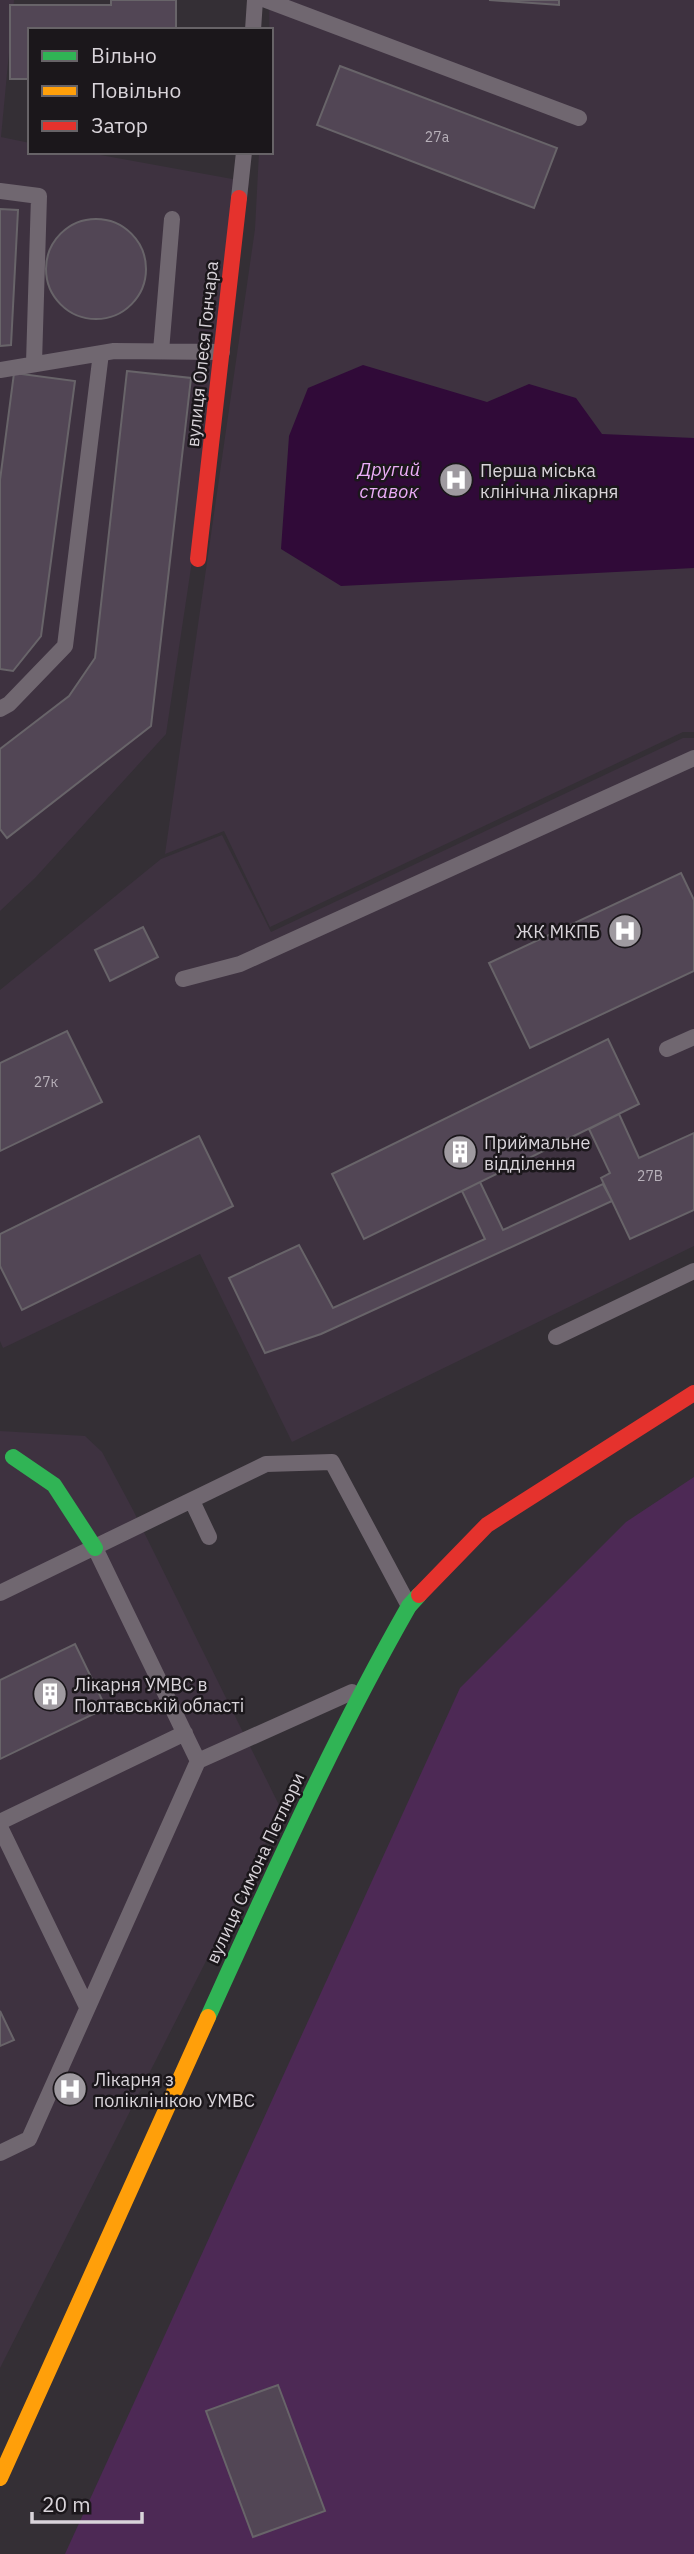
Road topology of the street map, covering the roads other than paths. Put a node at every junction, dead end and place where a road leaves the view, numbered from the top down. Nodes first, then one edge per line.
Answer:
1 (255, 0) edge
2 (266, 0) edge
3 (253, 28) edge
4 (579, 118) dead end
5 (244, 154) edge
6 (0, 191) edge
7 (239, 198) joint
8 (172, 219) dead end
9 (161, 351) junction
10 (222, 352) junction
11 (101, 353) junction
12 (34, 363) junction
13 (0, 370) edge
14 (198, 559) dead end
15 (0, 709) edge
16 (694, 758) edge
17 (183, 979) dead end
18 (694, 1037) edge
19 (667, 1049) dead end
20 (694, 1272) edge
21 (556, 1337) dead end
22 (694, 1392) edge
23 (13, 1457) dead end
24 (192, 1502) junction
25 (209, 1537) dead end
26 (95, 1548) junction
27 (0, 1593) edge
28 (409, 1606) junction
29 (362, 1688) junction
30 (185, 1733) junction
31 (198, 1761) junction
32 (0, 1822) edge
33 (0, 1827) edge
34 (87, 2007) junction
35 (0, 2153) edge
36 (0, 2478) edge

1 - 3 lane
2 - 4 lane
5 - 7 lane, вулиця Олеся Гончара
6 - 12 lane
7 - 10 street, вулиця Олеся Гончара
8 - 9 lane
9 - 10 lane
9 - 11 lane
10 - 14 street, вулиця Олеся Гончара
11 - 12 lane
11 - 15 lane
12 - 13 lane
16 - 17 lane
18 - 19 lane
20 - 21 lane
22 - 28 street, вулиця Симона Петлюри
23 - 26 street
24 - 25 lane
24 - 26 lane
24 - 28 lane
26 - 27 lane
26 - 30 lane
28 - 29 street, вулиця Симона Петлюри
29 - 31 lane
29 - 36 street, вулиця Симона Петлюри
30 - 31 lane
30 - 32 lane
31 - 34 lane
33 - 34 lane
34 - 35 lane

